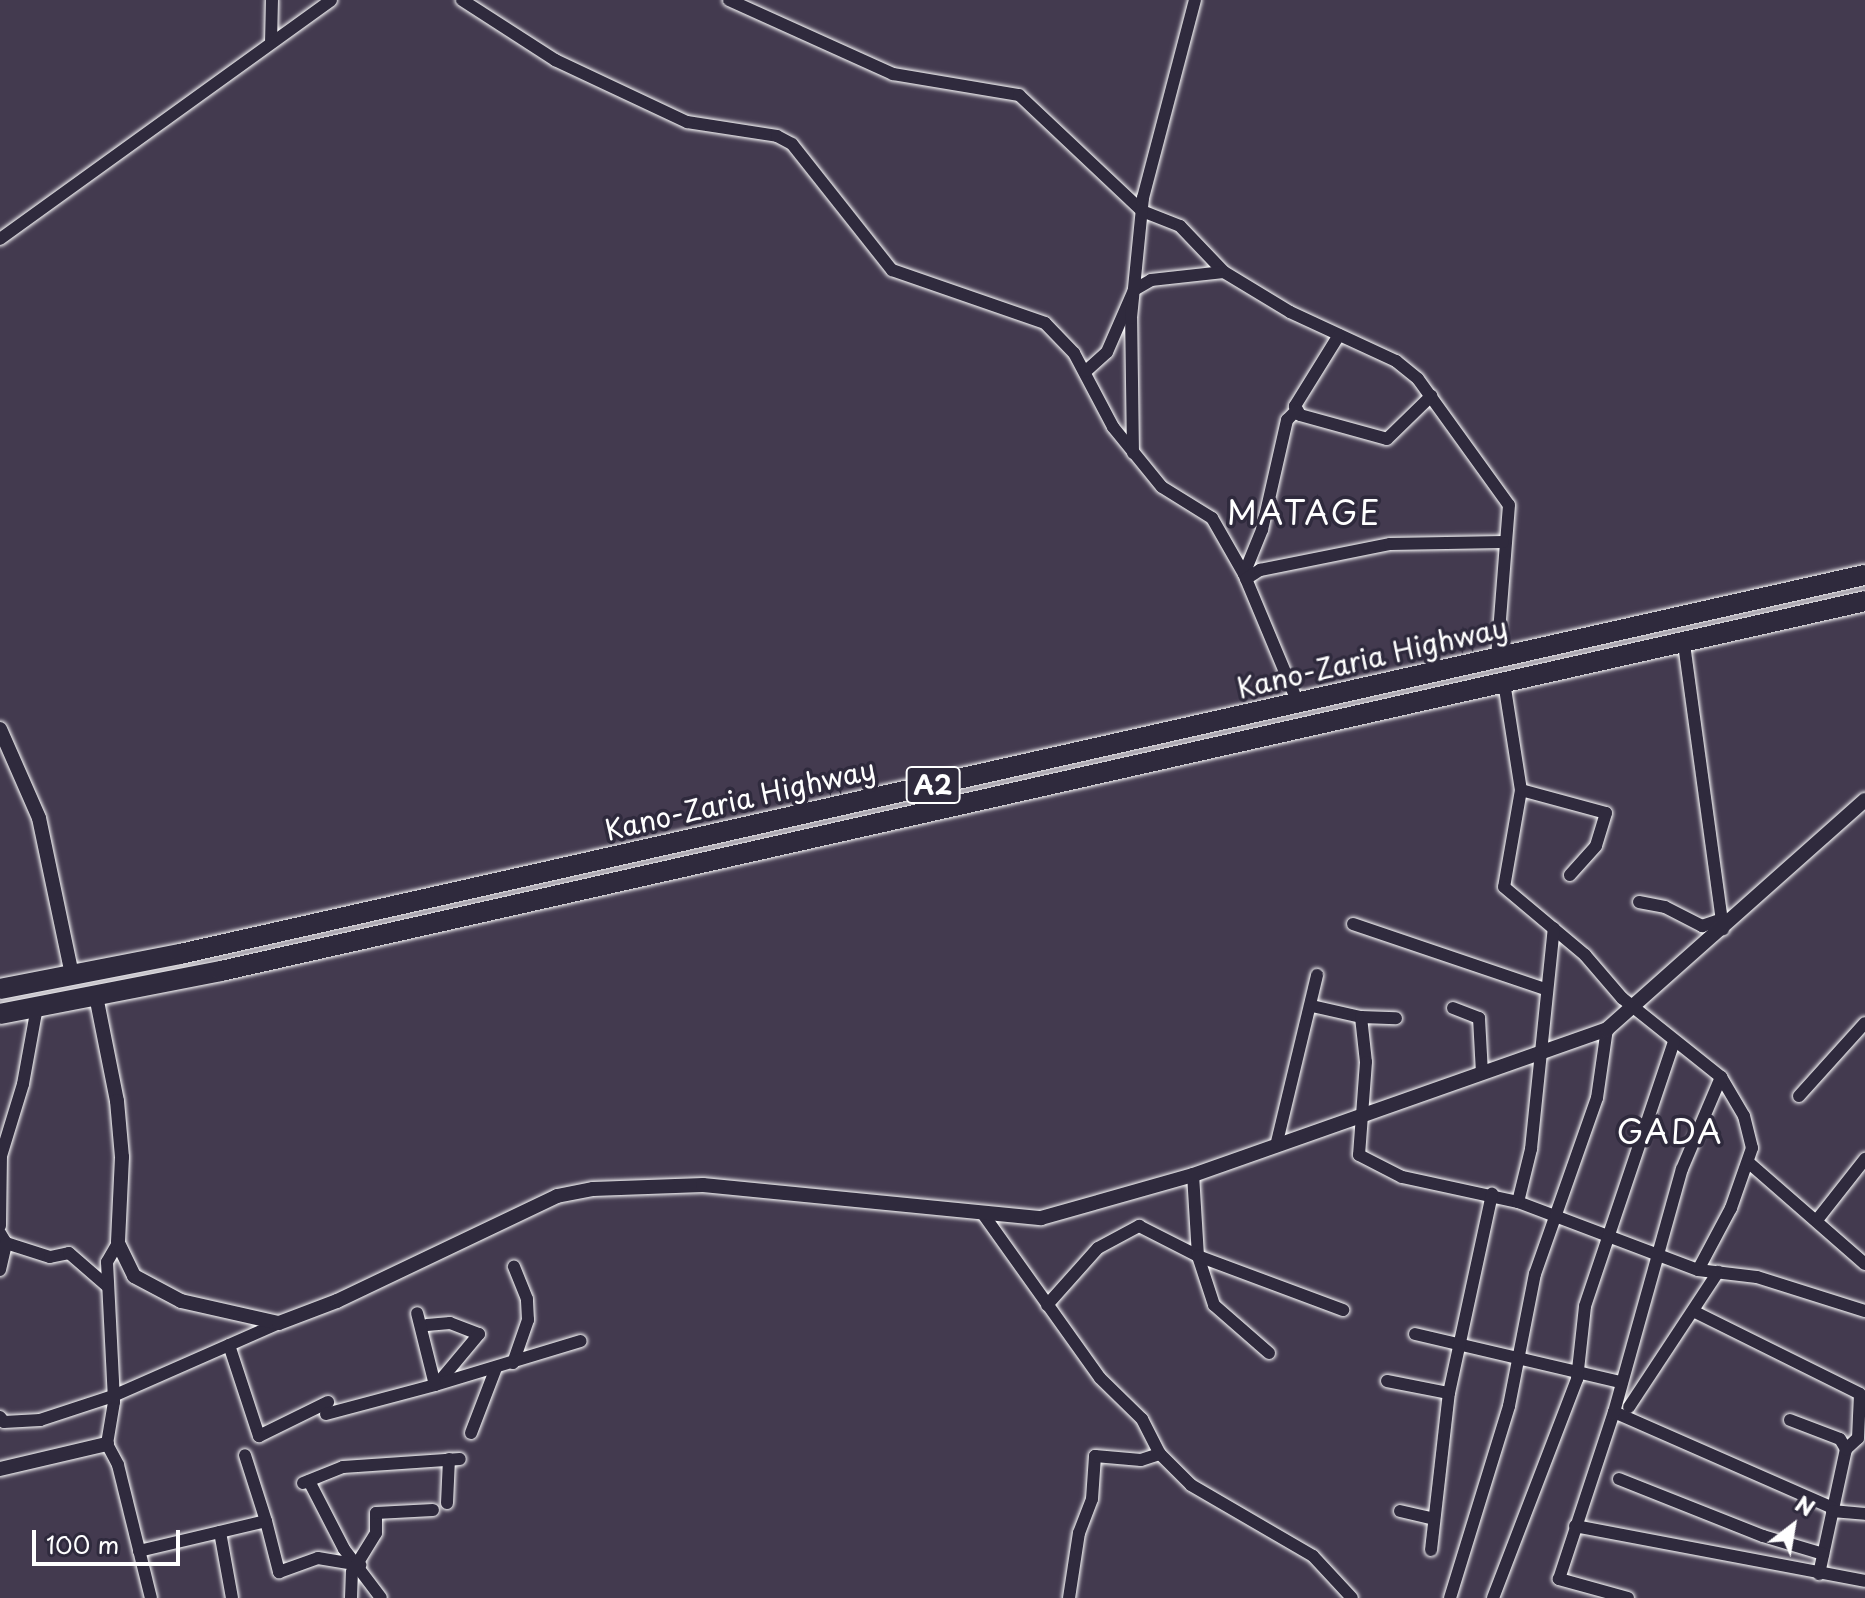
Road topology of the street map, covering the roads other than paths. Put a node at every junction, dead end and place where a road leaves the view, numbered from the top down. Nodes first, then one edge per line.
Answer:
1 (272, 0) edge
2 (331, 0) edge
3 (462, 0) edge
4 (729, 0) edge
5 (1195, 0) edge
6 (271, 43) junction
7 (1142, 211) junction
8 (0, 239) edge
9 (1224, 272) junction
10 (1134, 290) junction
11 (1339, 335) junction
12 (1086, 371) junction
13 (1431, 396) junction
14 (1296, 411) junction
15 (1133, 453) junction
16 (1503, 542) junction
17 (1865, 575) edge
18 (1245, 576) junction
19 (1865, 601) edge
20 (1684, 644) junction
21 (1497, 658) junction
22 (1504, 682) junction
23 (1298, 703) junction
24 (0, 729) edge
25 (1521, 790) junction
26 (1865, 800) edge
27 (1570, 875) dead end
28 (1639, 902) dead end
29 (1353, 924) dead end
30 (1722, 924) junction
31 (1554, 928) junction
32 (72, 974) junction
33 (1317, 975) dead end
34 (0, 989) edge
35 (1545, 989) junction
36 (96, 996) junction
37 (1312, 1006) junction
38 (37, 1007) junction
39 (1635, 1007) junction
40 (1453, 1008) dead end
41 (0, 1014) edge
42 (1361, 1017) junction
43 (1396, 1018) dead end
44 (1865, 1023) edge
45 (1607, 1029) junction
46 (1674, 1042) junction
47 (1542, 1051) junction
48 (1482, 1073) junction
49 (1721, 1077) junction
50 (1799, 1096) dead end
51 (1361, 1116) junction
52 (1276, 1146) junction
53 (1865, 1159) edge
54 (1748, 1162) junction
55 (1193, 1175) junction
56 (1492, 1194) junction
57 (1518, 1202) junction
58 (983, 1214) junction
59 (1556, 1217) junction
60 (1817, 1220) junction
61 (0, 1226) edge
62 (1609, 1233) junction
63 (3, 1238) edge
64 (118, 1243) junction
65 (1660, 1254) junction
66 (1198, 1256) junction
67 (1865, 1264) edge
68 (514, 1267) dead end
69 (0, 1270) edge
70 (1698, 1270) junction
71 (1718, 1272) junction
72 (107, 1286) junction
73 (1047, 1305) junction
74 (1343, 1310) dead end
75 (1693, 1311) junction
76 (1865, 1311) edge
77 (417, 1313) dead end
78 (279, 1323) junction
79 (427, 1325) dead end
80 (1415, 1334) dead end
81 (581, 1341) dead end
82 (1459, 1344) junction
83 (229, 1345) junction
84 (1269, 1353) dead end
85 (1521, 1357) junction
86 (513, 1363) junction
87 (496, 1368) junction
88 (1575, 1369) junction
89 (1387, 1381) dead end
90 (1619, 1382) junction
91 (435, 1385) junction
92 (1449, 1393) junction
93 (1862, 1394) edge
94 (113, 1396) junction
95 (1629, 1407) dead end
96 (1614, 1412) junction
97 (0, 1417) edge
98 (1790, 1420) dead end
99 (471, 1433) dead end
100 (107, 1444) junction
101 (1846, 1449) junction
102 (1160, 1454) junction
103 (245, 1455) dead end
104 (0, 1469) edge
105 (1619, 1479) dead end
106 (447, 1503) dead end
107 (433, 1510) dead end
108 (1833, 1510) junction
109 (1400, 1511) dead end
110 (1865, 1514) edge
111 (1434, 1519) junction
112 (266, 1521) junction
113 (1575, 1526) junction
114 (220, 1532) junction
115 (1431, 1550) dead end
116 (139, 1551) junction
117 (1823, 1554) junction
118 (360, 1565) junction
119 (1819, 1574) junction
120 (1865, 1581) edge
121 (151, 1598) edge
122 (232, 1598) edge
123 (351, 1598) edge
124 (381, 1598) edge
125 (1069, 1598) edge
126 (1352, 1598) edge
127 (1450, 1598) edge
128 (1493, 1598) edge
129 (1628, 1598) edge

1 - 6 street
2 - 6 street
3 - 12 street
4 - 7 street
5 - 7 street
6 - 8 street
7 - 9 street
7 - 10 street
9 - 10 street
9 - 11 street
10 - 12 street
10 - 15 street
11 - 13 street
11 - 14 street
12 - 15 street
13 - 14 street
13 - 16 street
14 - 18 street
15 - 18 street
16 - 18 street
16 - 21 street
17 - 21 highway, Kano-Zaria Highway / A2
18 - 23 street
19 - 20 highway, Kano-Zaria Highway / A2
20 - 22 highway, Kano-Zaria Highway / A2
20 - 30 street
21 - 23 highway, Kano-Zaria Highway / A2
22 - 25 street
22 - 36 highway, Kano-Zaria Highway / A2
23 - 32 highway, Kano-Zaria Highway / A2
24 - 32 street
25 - 27 street
25 - 31 street
26 - 30 street
28 - 30 street
29 - 35 street
30 - 39 street
31 - 35 street
31 - 39 street
32 - 34 highway, Kano-Zaria Highway / A2
33 - 37 street
35 - 47 street
36 - 38 highway, Kano-Zaria Highway / A2
36 - 64 street
37 - 42 street
37 - 52 street
38 - 41 highway, Kano-Zaria Highway / A2
38 - 61 street
39 - 45 street
39 - 46 street
40 - 48 street
42 - 43 street
42 - 51 street
44 - 50 street
45 - 47 street
45 - 59 street
46 - 49 street
46 - 62 street
47 - 48 street
47 - 57 street
48 - 51 street
49 - 54 street
49 - 65 street
51 - 52 street
51 - 56 street
52 - 55 street
53 - 60 street
54 - 60 street
54 - 70 street
55 - 58 street
55 - 66 street
56 - 57 street
56 - 82 street
57 - 59 street
58 - 73 street
58 - 78 street
59 - 62 street
59 - 85 street
60 - 67 street
62 - 65 street
62 - 88 street
63 - 69 street
63 - 72 street
64 - 72 street
64 - 78 street
65 - 70 street
65 - 90 street
66 - 73 street
66 - 74 street
66 - 84 street
68 - 86 street
70 - 71 street
71 - 75 street
71 - 76 street
72 - 94 street
73 - 102 street
75 - 93 street
75 - 95 street
77 - 91 street
78 - 83 street
79 - 91 street
80 - 82 street
81 - 86 street
82 - 85 street
82 - 92 street
83 - 91 street
83 - 94 street
85 - 88 street
85 - 127 street
86 - 87 street
87 - 91 street
87 - 99 street
88 - 90 street
88 - 128 street
89 - 92 street
90 - 96 street
92 - 111 street
93 - 101 street
94 - 97 street
94 - 100 street
96 - 108 street
96 - 113 street
98 - 101 street
100 - 104 street
100 - 116 street
101 - 108 street
102 - 125 street
102 - 126 street
103 - 112 street
105 - 117 street
106 - 118 street
107 - 118 street
108 - 110 street
108 - 117 street
109 - 111 street
111 - 115 street
112 - 114 street
112 - 118 street
113 - 119 street
113 - 129 street
114 - 116 street
114 - 122 street
116 - 121 street
117 - 119 street
118 - 123 street
118 - 124 street
119 - 120 street

